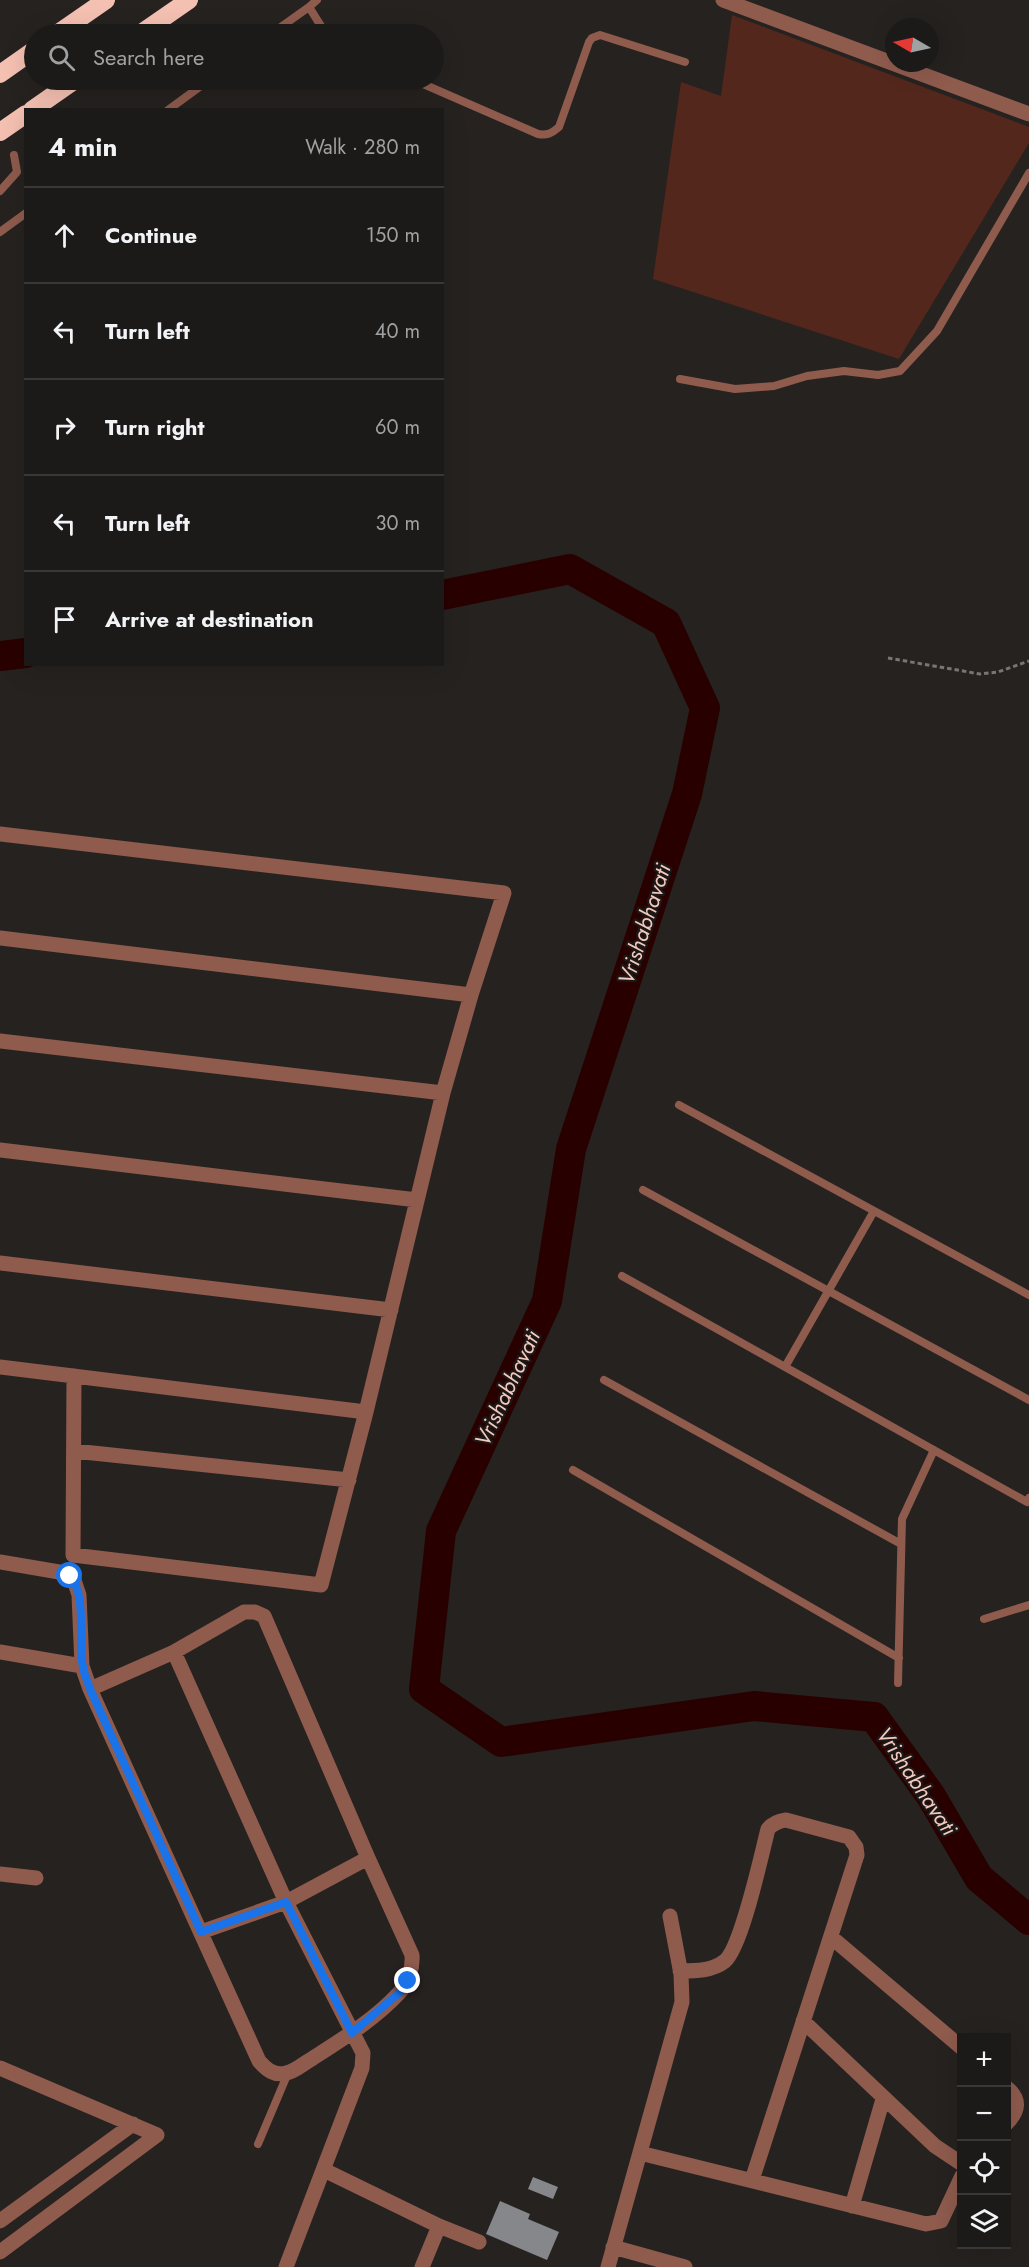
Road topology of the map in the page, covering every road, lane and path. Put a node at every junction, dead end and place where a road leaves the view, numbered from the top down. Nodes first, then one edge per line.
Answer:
1 (106, 0) edge
2 (189, 0) edge
3 (317, 0) edge
4 (723, 0) edge
5 (309, 7) junction
6 (71, 24) edge
7 (154, 24) edge
8 (285, 24) edge
9 (320, 24) edge
10 (24, 57) edge
11 (685, 62) dead end
12 (0, 74) edge
13 (61, 90) edge
14 (195, 90) edge
15 (437, 90) edge
16 (35, 108) edge
17 (171, 108) edge
18 (1029, 114) edge
19 (24, 115) edge
20 (0, 132) edge
21 (14, 154) dead end
22 (1029, 173) edge
23 (0, 191) edge
24 (24, 214) edge
25 (0, 232) edge
26 (680, 379) dead end
27 (888, 658) dead end
28 (1029, 662) edge
29 (0, 834) edge
30 (0, 938) edge
31 (471, 995) junction
32 (0, 1041) edge
33 (443, 1093) junction
34 (679, 1105) dead end
35 (0, 1150) edge
36 (643, 1190) dead end
37 (417, 1200) junction
38 (874, 1211) junction
39 (0, 1263) edge
40 (622, 1276) dead end
41 (828, 1291) junction
42 (1029, 1295) edge
43 (391, 1310) junction
44 (0, 1367) edge
45 (785, 1367) junction
46 (74, 1376) junction
47 (604, 1380) dead end
48 (1029, 1400) edge
49 (366, 1412) junction
50 (934, 1450) junction
51 (74, 1451) junction
52 (573, 1470) dead end
53 (349, 1480) junction
54 (1029, 1498) edge
55 (901, 1544) junction
56 (0, 1562) edge
57 (1029, 1605) edge
58 (984, 1619) dead end
59 (0, 1652) edge
60 (174, 1652) junction
61 (899, 1658) junction
62 (82, 1666) junction
63 (898, 1683) dead end
64 (90, 1689) junction
65 (368, 1858) junction
66 (0, 1874) edge
67 (36, 1878) dead end
68 (286, 1902) junction
69 (670, 1916) dead end
70 (201, 1932) junction
71 (831, 1936) junction
72 (680, 1971) junction
73 (803, 2021) junction
74 (352, 2033) junction
75 (957, 2044) edge
76 (0, 2068) edge
77 (288, 2073) junction
78 (1011, 2091) edge
79 (883, 2098) junction
80 (1011, 2118) edge
81 (133, 2124) junction
82 (258, 2144) dead end
83 (640, 2153) junction
84 (957, 2161) edge
85 (324, 2170) junction
86 (753, 2180) junction
87 (957, 2187) edge
88 (852, 2206) junction
89 (0, 2222) edge
90 (439, 2226) junction
91 (479, 2242) dead end
92 (614, 2247) junction
93 (0, 2252) edge
94 (286, 2267) edge
95 (422, 2267) edge
96 (608, 2267) edge
97 (685, 2267) edge

1 - 6 highway
2 - 7 highway
3 - 5 lane
4 - 18 street
5 - 8 lane
5 - 9 lane
10 - 12 highway
11 - 15 lane
13 - 16 highway
14 - 17 lane
19 - 20 highway
21 - 23 lane
22 - 26 lane
24 - 25 lane
27 - 28 path
29 - 31 street
30 - 31 street
31 - 33 street
32 - 33 street
33 - 37 street
34 - 38 lane
35 - 37 street
36 - 41 lane
37 - 43 street
38 - 41 lane
38 - 42 lane
39 - 43 street
40 - 45 lane
41 - 45 lane
41 - 48 lane
43 - 49 street
44 - 46 street
45 - 50 lane
46 - 49 street
46 - 51 street
47 - 55 lane
49 - 53 street
50 - 54 lane
50 - 55 lane
51 - 53 street
51 - 53 street
52 - 61 lane
55 - 61 lane
56 - 62 street
57 - 58 lane
59 - 62 street
60 - 64 street
60 - 65 street
60 - 68 street
61 - 63 lane
62 - 64 street
64 - 70 street
65 - 68 street
65 - 74 street
66 - 67 street
68 - 70 street
68 - 74 street
69 - 72 street
70 - 77 street
71 - 72 street
71 - 73 street
71 - 75 street
72 - 83 street
73 - 79 street
73 - 86 street
74 - 77 street
74 - 85 street
76 - 81 street
77 - 82 lane
78 - 80 street
79 - 84 street
79 - 88 street
81 - 89 street
81 - 93 street
83 - 86 street
83 - 92 street
85 - 90 street
85 - 94 street
86 - 88 street
87 - 88 street
90 - 91 street
90 - 95 street
92 - 96 street
92 - 97 street

